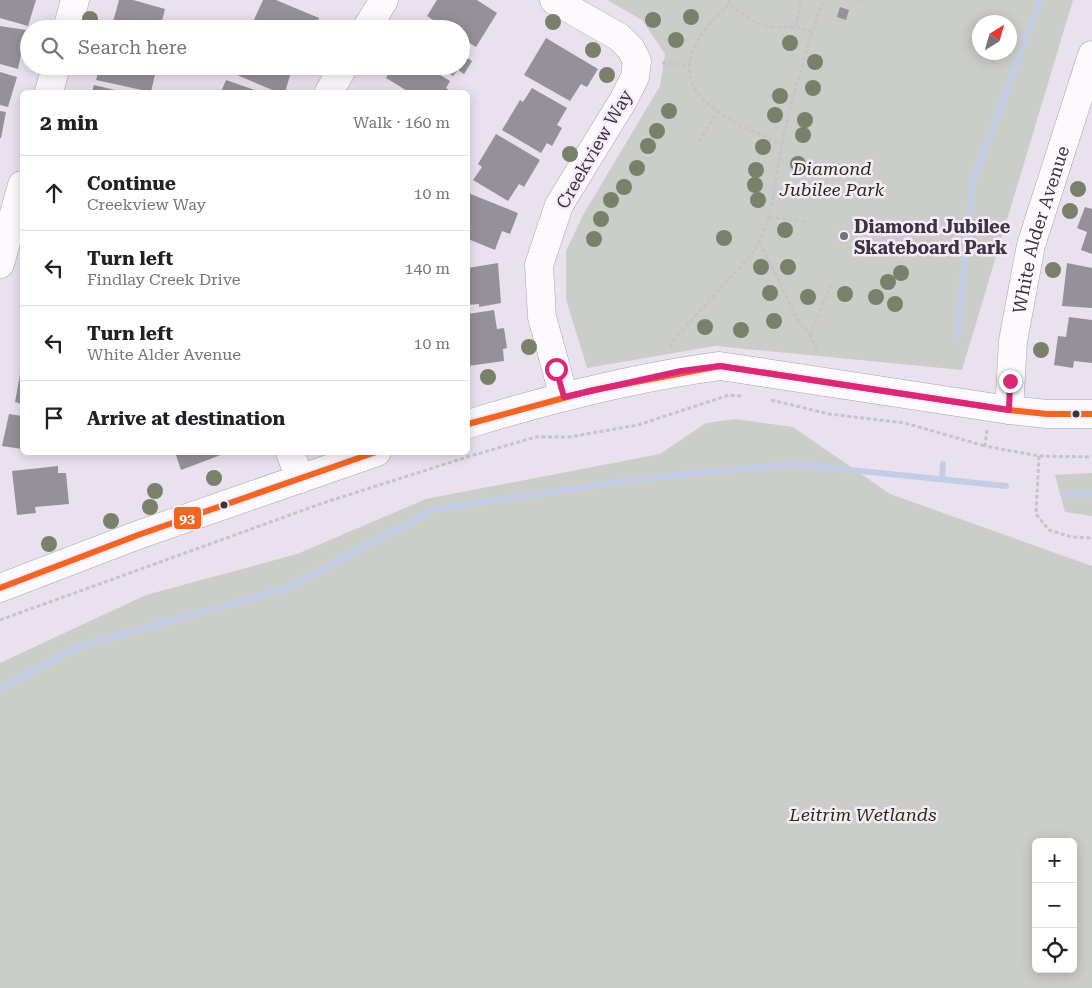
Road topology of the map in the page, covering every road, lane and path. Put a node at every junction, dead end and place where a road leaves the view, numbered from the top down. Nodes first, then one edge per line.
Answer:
1 (75, 0) edge
2 (384, 0) edge
3 (554, 0) edge
4 (801, 0) edge
5 (823, 0) edge
6 (856, 0) edge
7 (729, 2) edge
8 (863, 2) dead end
9 (69, 20) edge
10 (372, 20) edge
11 (796, 26) junction
12 (812, 32) junction
13 (1092, 55) edge
14 (54, 75) edge
15 (339, 75) edge
16 (50, 90) edge
17 (330, 90) edge
18 (718, 112) junction
19 (698, 141) dead end
20 (782, 144) junction
21 (20, 192) edge
22 (769, 216) junction
23 (807, 222) dead end
24 (760, 242) junction
25 (0, 264) edge
26 (831, 285) dead end
27 (810, 336) junction
28 (670, 347) dead end
29 (817, 350) dead end
30 (748, 396) dead end
31 (564, 397) junction
32 (766, 399) dead end
33 (999, 409) junction
34 (1092, 414) edge
35 (470, 423) edge
36 (985, 446) junction
37 (291, 455) edge
38 (368, 455) edge
39 (1039, 456) junction
40 (1092, 456) edge
41 (300, 479) junction
42 (1092, 538) edge
43 (0, 588) edge
44 (0, 620) edge

1 - 9 street
2 - 10 street
3 - 31 street, Creekview Way
4 - 11 path
5 - 12 path
6 - 8 path
7 - 11 path
7 - 18 path
11 - 12 path
12 - 20 path
13 - 33 street, White Alder Avenue
14 - 16 street
15 - 17 street
18 - 19 path
18 - 20 path
20 - 22 path
21 - 25 street
22 - 23 path
22 - 24 path
24 - 27 path
24 - 28 path
26 - 27 path
27 - 29 path
30 - 44 path
31 - 33 street
31 - 35 street
32 - 36 path
33 - 34 street
33 - 36 path
36 - 39 path
37 - 41 street
38 - 41 street
39 - 40 path
39 - 42 path
41 - 43 street

